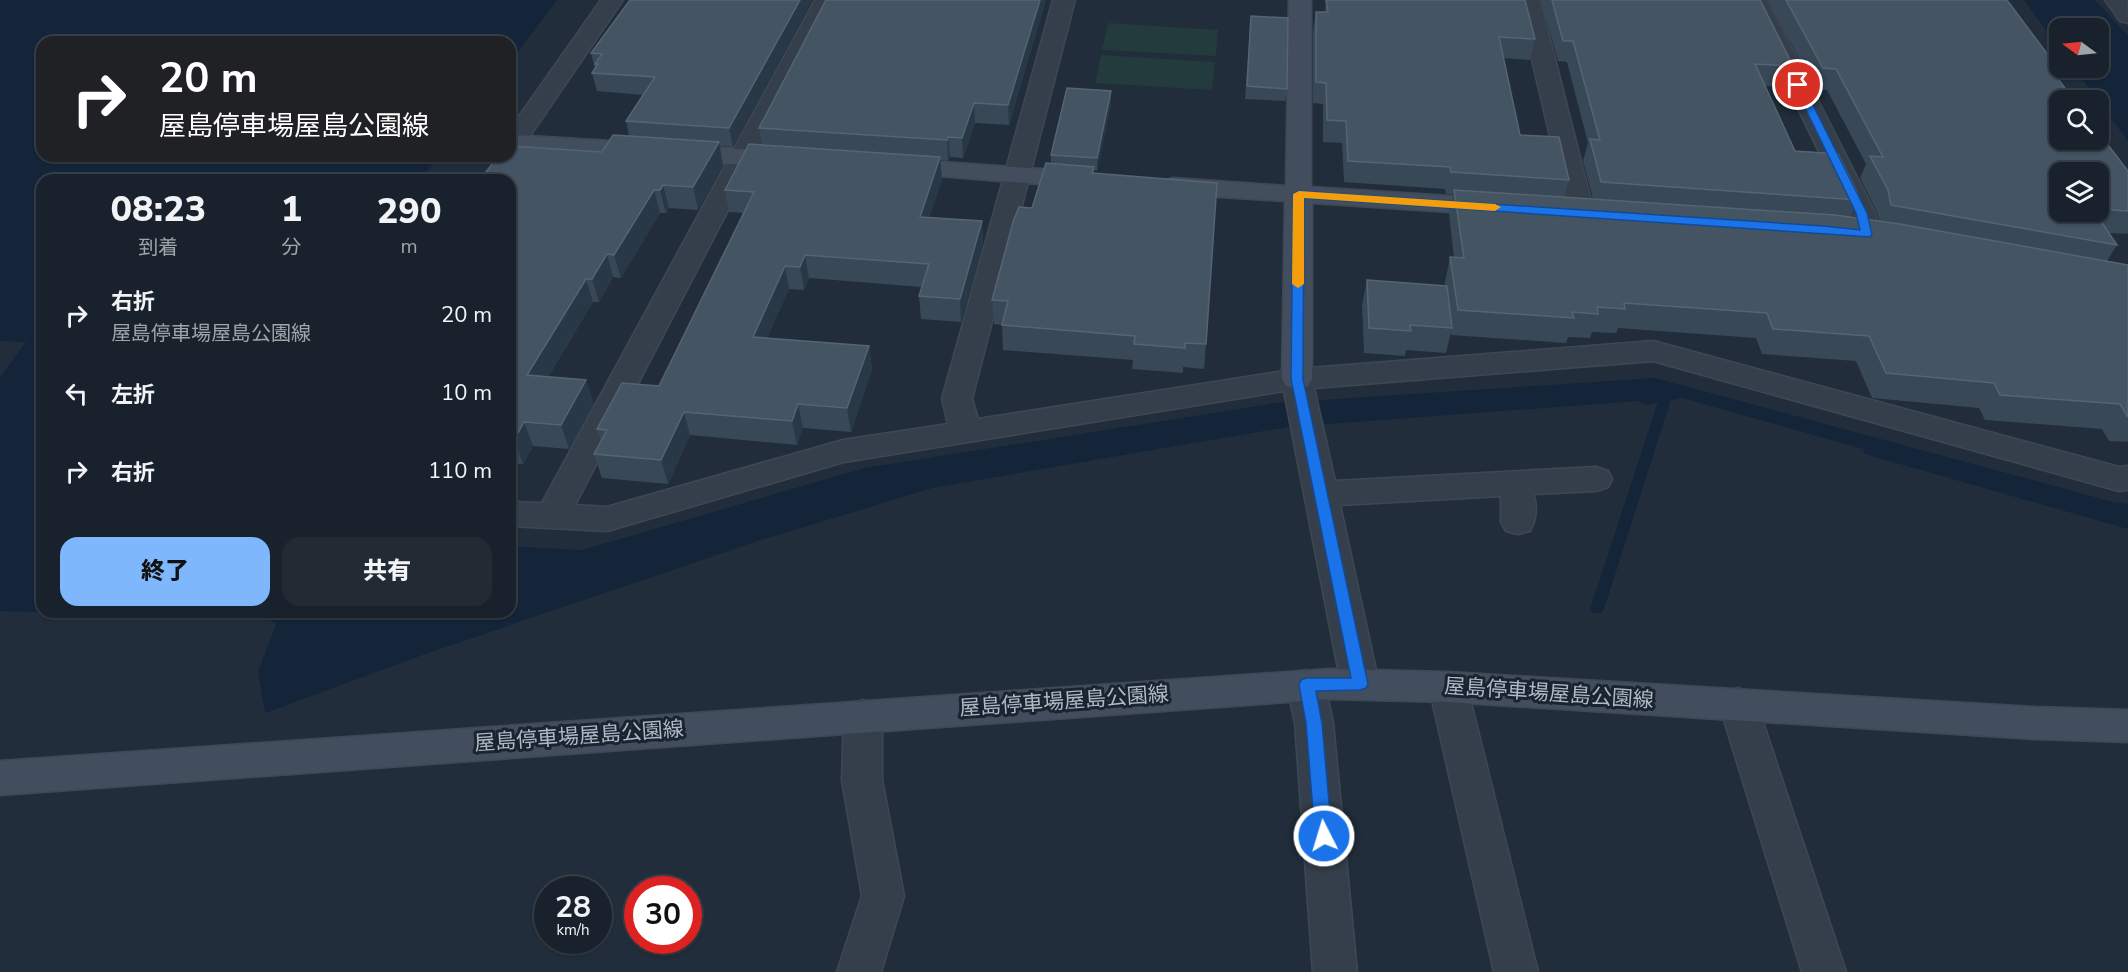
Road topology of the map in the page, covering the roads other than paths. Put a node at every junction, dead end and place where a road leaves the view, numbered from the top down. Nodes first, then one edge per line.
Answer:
1 (612, 0) edge
2 (826, 0) edge
3 (1064, 0) edge
4 (1300, 0) edge
5 (1529, 0) edge
6 (1756, 0) edge
7 (2116, 0) edge
8 (2128, 16) edge
9 (516, 138) edge
10 (516, 152) edge
11 (743, 157) junction
12 (814, 162) edge
13 (874, 166) edge
14 (1017, 175) junction
15 (1111, 182) edge
16 (1146, 184) edge
17 (1299, 194) junction
18 (1522, 209) edge
19 (1580, 213) edge
20 (1867, 235) edge
21 (1299, 388) junction
22 (966, 431) junction
23 (2128, 478) edge
24 (1596, 479) dead end
25 (1513, 484) junction
26 (1321, 494) junction
27 (516, 514) edge
28 (552, 516) junction
29 (1518, 522) dead end
30 (1360, 684) junction
31 (1306, 685) junction
32 (1448, 687) junction
33 (1738, 704) junction
34 (863, 716) junction
35 (2128, 726) edge
36 (0, 778) edge
37 (859, 972) edge
38 (1335, 972) edge
39 (1516, 972) edge
40 (1824, 972) edge

1 - 9 street
2 - 11 street
3 - 14 street
4 - 17 street
5 - 19 street
6 - 20 street
7 - 8 street
10 - 11 street
11 - 12 street
11 - 28 street
13 - 14 street
14 - 15 street
14 - 22 street
16 - 17 street
17 - 18 street
17 - 21 street
21 - 22 street
21 - 23 street
21 - 26 street
22 - 28 street
24 - 25 street
25 - 26 street
25 - 29 street
26 - 30 street
27 - 28 street
30 - 31 street, 屋島停車場屋島公園線
30 - 32 street, 屋島停車場屋島公園線
31 - 34 street, 屋島停車場屋島公園線
31 - 38 street
32 - 33 street, 屋島停車場屋島公園線
32 - 39 street
33 - 35 street, 屋島停車場屋島公園線
33 - 40 street
34 - 36 street, 屋島停車場屋島公園線
34 - 37 street

